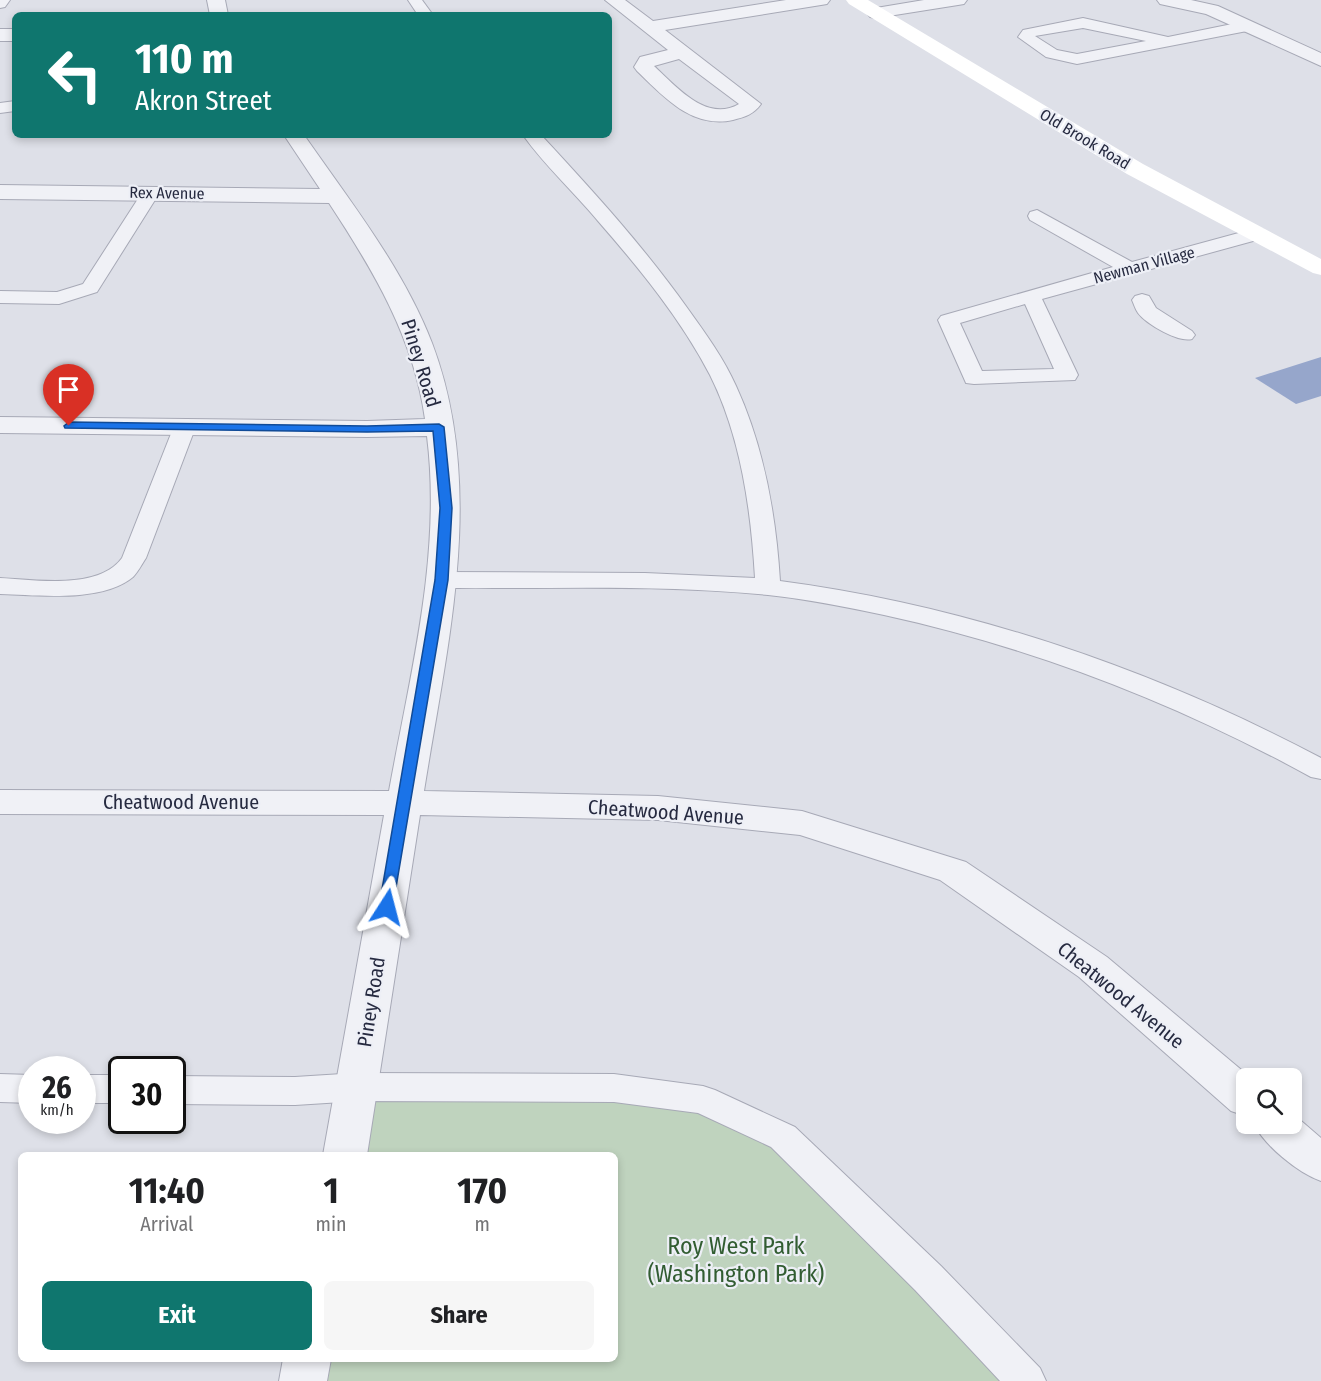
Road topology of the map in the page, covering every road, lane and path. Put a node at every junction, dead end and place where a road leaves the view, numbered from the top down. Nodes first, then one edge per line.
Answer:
1 (3, 0) edge
2 (614, 0) edge
3 (821, 0) edge
4 (855, 0) edge
5 (958, 0) edge
6 (1166, 0) edge
7 (0, 4) edge
8 (1204, 5) edge
9 (876, 13) junction
10 (1246, 26) junction
11 (648, 27) junction
12 (1171, 42) junction
13 (682, 52) junction
14 (1321, 60) edge
15 (296, 138) edge
16 (535, 138) edge
17 (0, 192) edge
18 (151, 192) junction
19 (334, 196) junction
20 (1037, 216) dead end
21 (1257, 234) junction
22 (1129, 268) junction
23 (1321, 268) edge
24 (1030, 296) junction
25 (0, 297) edge
26 (1142, 300) dead end
27 (1185, 334) dead end
28 (0, 425) edge
29 (185, 426) junction
30 (439, 427) junction
31 (442, 580) junction
32 (0, 586) edge
33 (768, 587) junction
34 (1321, 770) edge
35 (0, 802) edge
36 (405, 803) junction
37 (358, 1087) junction
38 (0, 1088) edge
39 (18, 1089) edge
40 (186, 1090) edge
41 (1236, 1090) edge
42 (1287, 1134) edge
43 (346, 1152) edge
44 (1321, 1162) edge
45 (306, 1362) edge
46 (303, 1381) edge
47 (1026, 1381) edge

1 - 7 lane
2 - 11 street
3 - 11 street
4 - 9 street, Old Brook Road
5 - 9 street
6 - 8 street
8 - 10 street
9 - 21 street, Old Brook Road
10 - 12 lane
10 - 14 street
11 - 13 street
12 - 12 lane
13 - 13 street
15 - 19 street, Piney Road
16 - 33 lane
17 - 18 street, Rex Avenue
18 - 19 street, Rex Avenue
18 - 25 lane
19 - 30 street, Piney Road
20 - 22 lane
21 - 22 lane, Newman Village
21 - 23 street, Old Brook Road
22 - 24 lane, Newman Village
24 - 24 lane, Newman Village
26 - 27 lane
28 - 29 street
29 - 30 street
29 - 32 lane
30 - 31 street, Piney Road
31 - 33 lane
31 - 36 street, Piney Road
33 - 34 lane
35 - 36 street, Cheatwood Avenue
36 - 37 street, Piney Road
36 - 41 street, Cheatwood Avenue
37 - 40 lane
37 - 43 street, Piney Road
37 - 47 lane
38 - 39 lane
42 - 44 street
45 - 46 street

